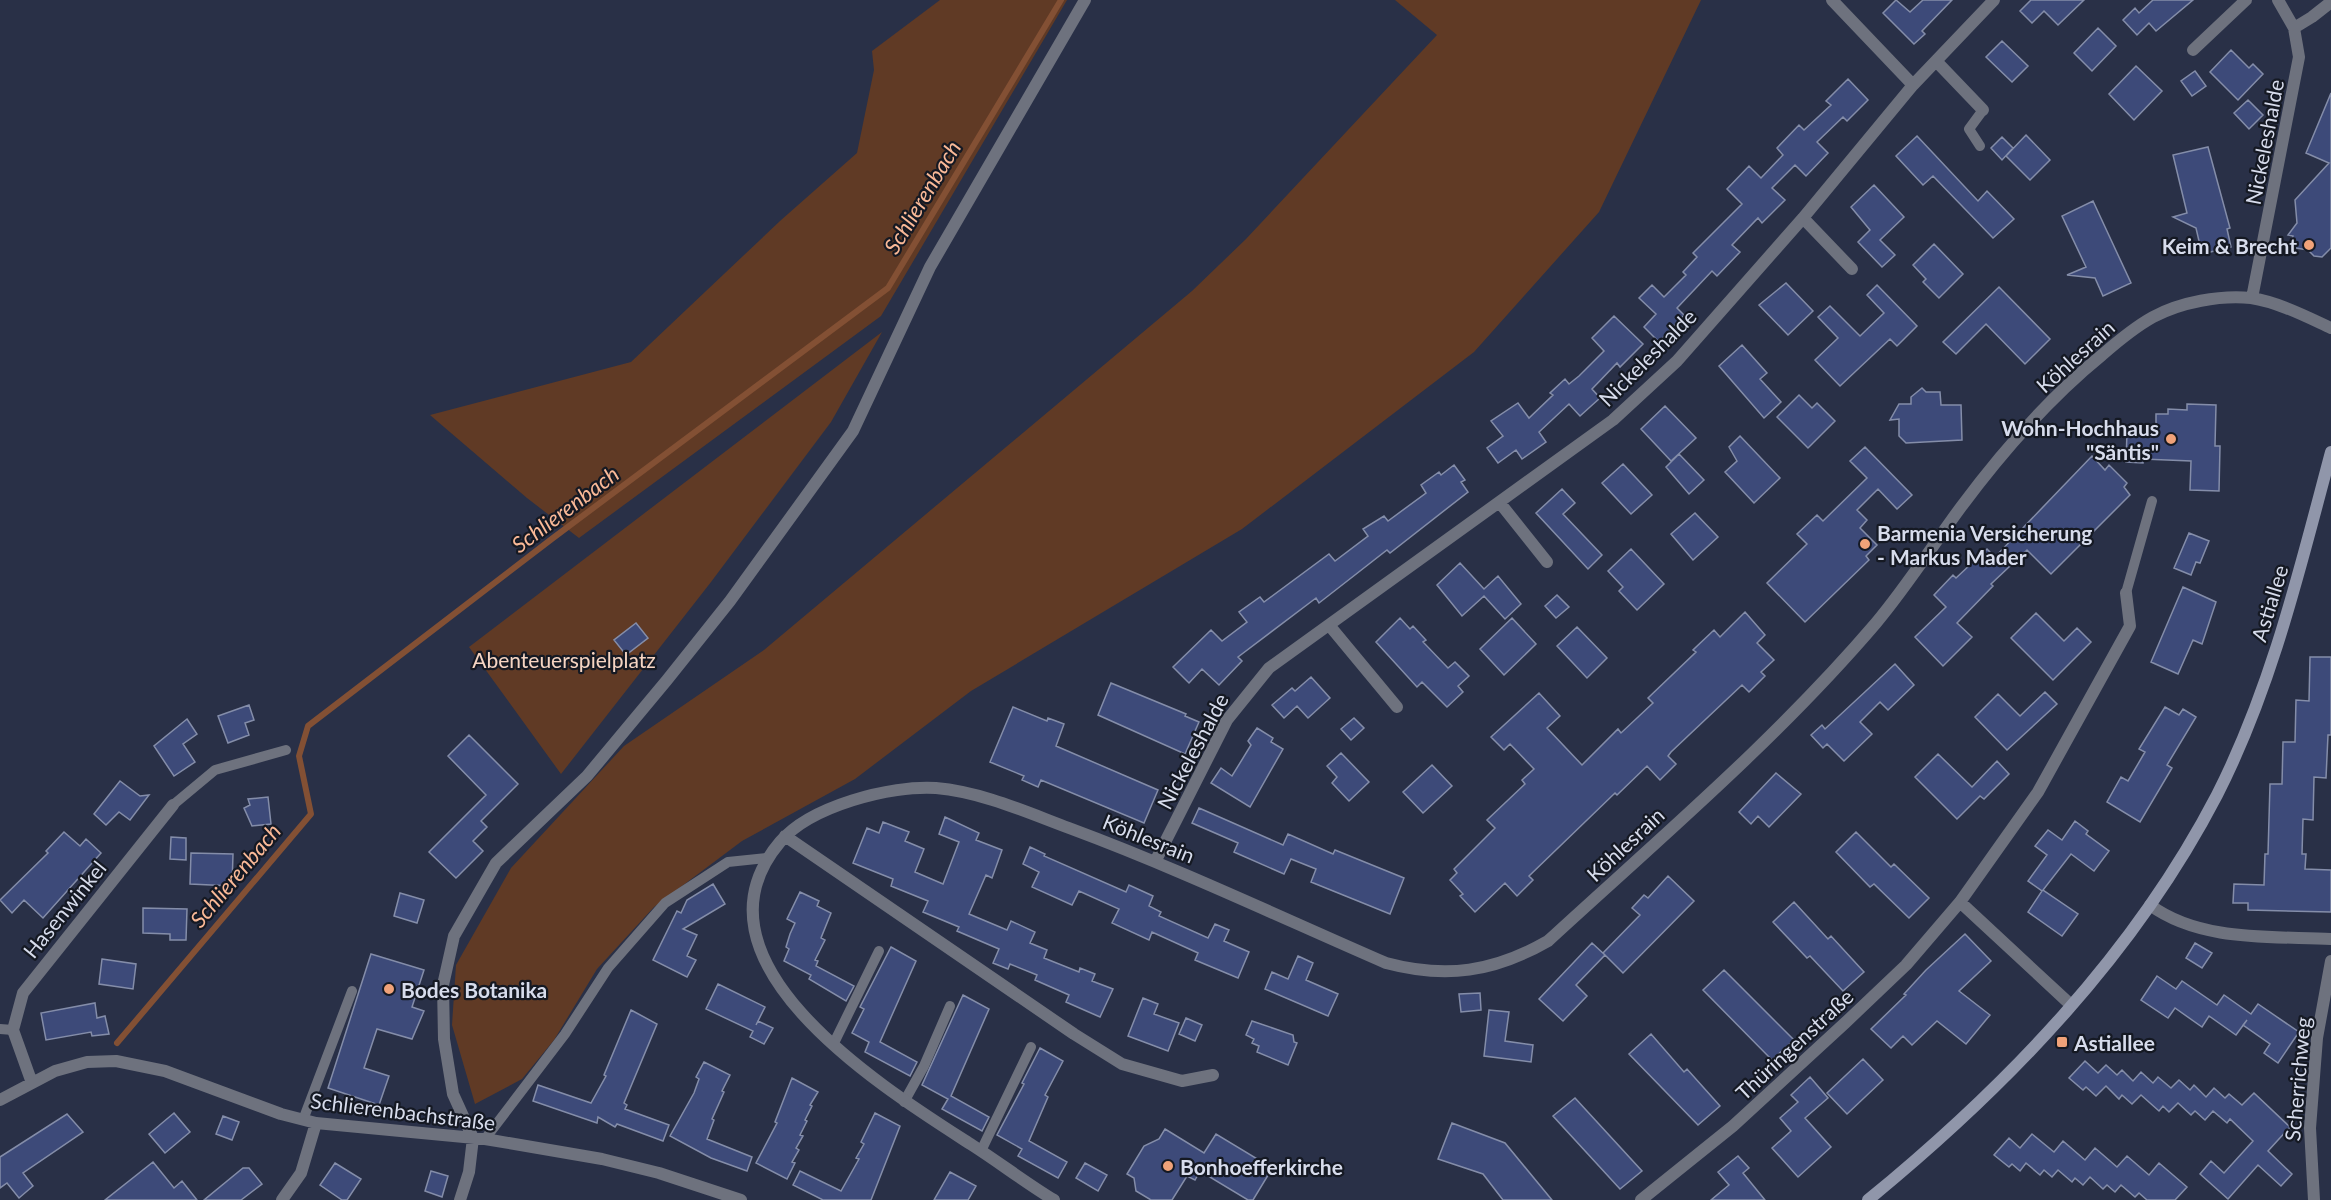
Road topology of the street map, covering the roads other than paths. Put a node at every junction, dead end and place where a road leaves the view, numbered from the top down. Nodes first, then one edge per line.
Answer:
1 (1085, 0) edge
2 (1832, 0) edge
3 (1994, 0) edge
4 (2246, 0) edge
5 (2278, 0) edge
6 (2331, 2) edge
7 (2294, 28) junction
8 (2193, 50) dead end
9 (1936, 61) junction
10 (1914, 85) junction
11 (1983, 110) joint
12 (1980, 146) dead end
13 (1803, 218) junction
14 (1852, 269) dead end
15 (2252, 298) junction
16 (2331, 328) edge
17 (2331, 452) edge
18 (2152, 501) dead end
19 (1500, 503) junction
20 (1546, 562) dead end
21 (2126, 593) joint
22 (1329, 625) junction
23 (1397, 707) dead end
24 (286, 750) dead end
25 (173, 805) joint
26 (785, 836) junction
27 (766, 858) junction
28 (1156, 860) junction
29 (1960, 902) junction
30 (2150, 905) junction
31 (2331, 939) edge
32 (879, 951) dead end
33 (2331, 961) edge
34 (351, 991) dead end
35 (2071, 1005) junction
36 (950, 1006) dead end
37 (6, 1029) edge
38 (833, 1045) junction
39 (1031, 1047) dead end
40 (1213, 1075) dead end
41 (32, 1083) junction
42 (0, 1100) edge
43 (904, 1102) junction
44 (303, 1120) junction
45 (316, 1123) junction
46 (479, 1139) junction
47 (981, 1151) junction
48 (282, 1200) edge
49 (460, 1200) edge
50 (740, 1200) edge
51 (1054, 1200) edge
52 (1641, 1200) edge
53 (1868, 1200) edge
54 (2314, 1200) edge

1 - 46 street
2 - 10 street
3 - 9 street, Nickeleshalde
4 - 8 street
5 - 7 street, Nickeleshalde
6 - 7 street
7 - 15 street, Nickeleshalde
9 - 10 street, Nickeleshalde
9 - 11 street
10 - 13 street, Nickeleshalde
11 - 12 lane
13 - 14 street
13 - 19 street, Nickeleshalde
15 - 16 street, Köhlesrain
15 - 28 street, Köhlesrain
17 - 30 street, Astiallee
18 - 21 lane
19 - 20 street
19 - 22 street, Nickeleshalde
21 - 29 street, Thüringenstraße
22 - 23 street
22 - 28 street, Nickeleshalde
24 - 25 lane
25 - 37 street, Hasenwinkel
26 - 27 street, Köhlesrain
26 - 28 street, Köhlesrain
26 - 40 street
27 - 38 street, Köhlesrain
27 - 46 lane
29 - 35 street
29 - 52 street, Thüringenstraße
30 - 31 street
30 - 35 street, Astiallee
32 - 38 lane
33 - 54 street, Scherrichweg
34 - 44 lane
35 - 53 street, Astiallee
36 - 43 lane
37 - 41 street, Hasenwinkel
38 - 43 street, Köhlesrain
39 - 47 lane
41 - 42 street, Schlierenbachstraße
41 - 44 street, Schlierenbachstraße
43 - 47 street, Köhlesrain
44 - 45 street, Schlierenbachstraße
45 - 46 street, Schlierenbachstraße
45 - 48 street
46 - 49 street
46 - 50 street, Schlierenbachstraße
47 - 51 street, Köhlesrain

